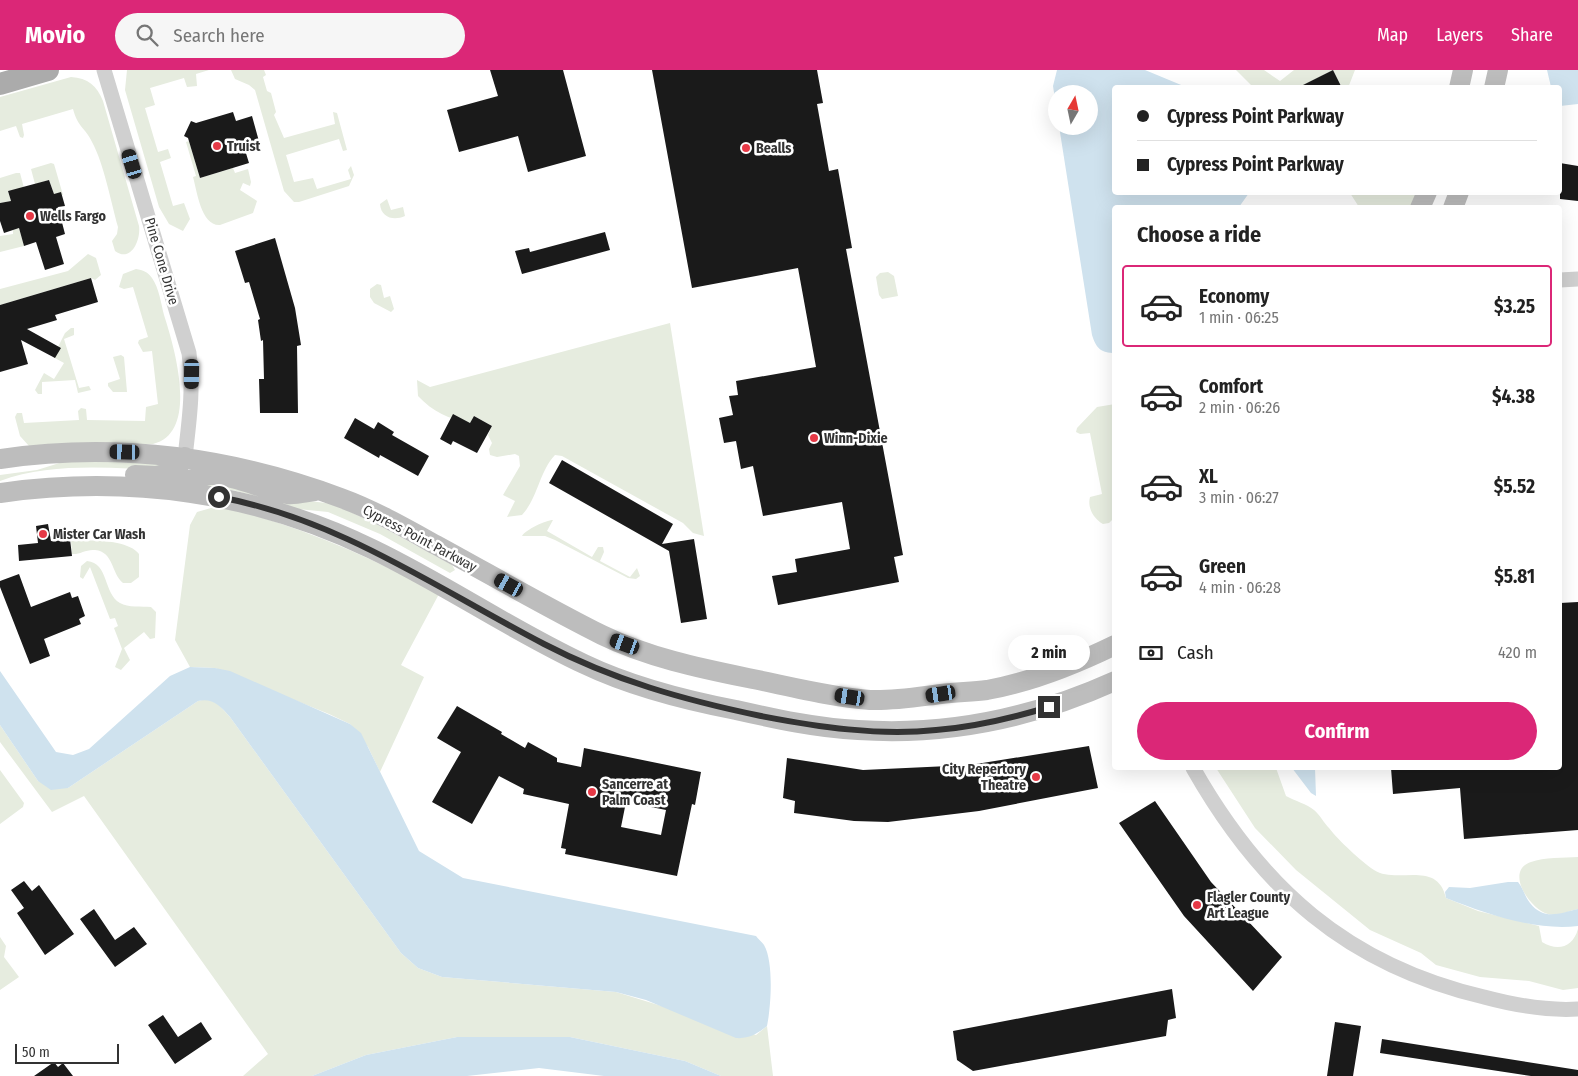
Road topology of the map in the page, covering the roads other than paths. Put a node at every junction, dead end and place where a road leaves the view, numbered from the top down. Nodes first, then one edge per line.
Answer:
1 (48, 70) edge
2 (104, 70) edge
3 (1463, 70) edge
4 (1498, 70) edge
5 (0, 84) edge
6 (1460, 85) edge
7 (1495, 85) edge
8 (1578, 279) edge
9 (1562, 280) edge
10 (185, 457) junction
11 (0, 459) edge
12 (0, 488) edge
13 (178, 490) junction
14 (322, 491) junction
15 (0, 493) edge
16 (1112, 646) edge
17 (1112, 682) edge
18 (1194, 770) edge
19 (1578, 1009) edge

1 - 5 main road
2 - 10 street, Pine Cone Drive
3 - 6 street
4 - 7 street
8 - 9 street
10 - 11 street, Cypress Point Parkway
10 - 12 street
10 - 14 street, Cypress Point Parkway
13 - 14 street
13 - 15 street
13 - 17 street
14 - 16 street, Cypress Point Parkway
18 - 19 street

